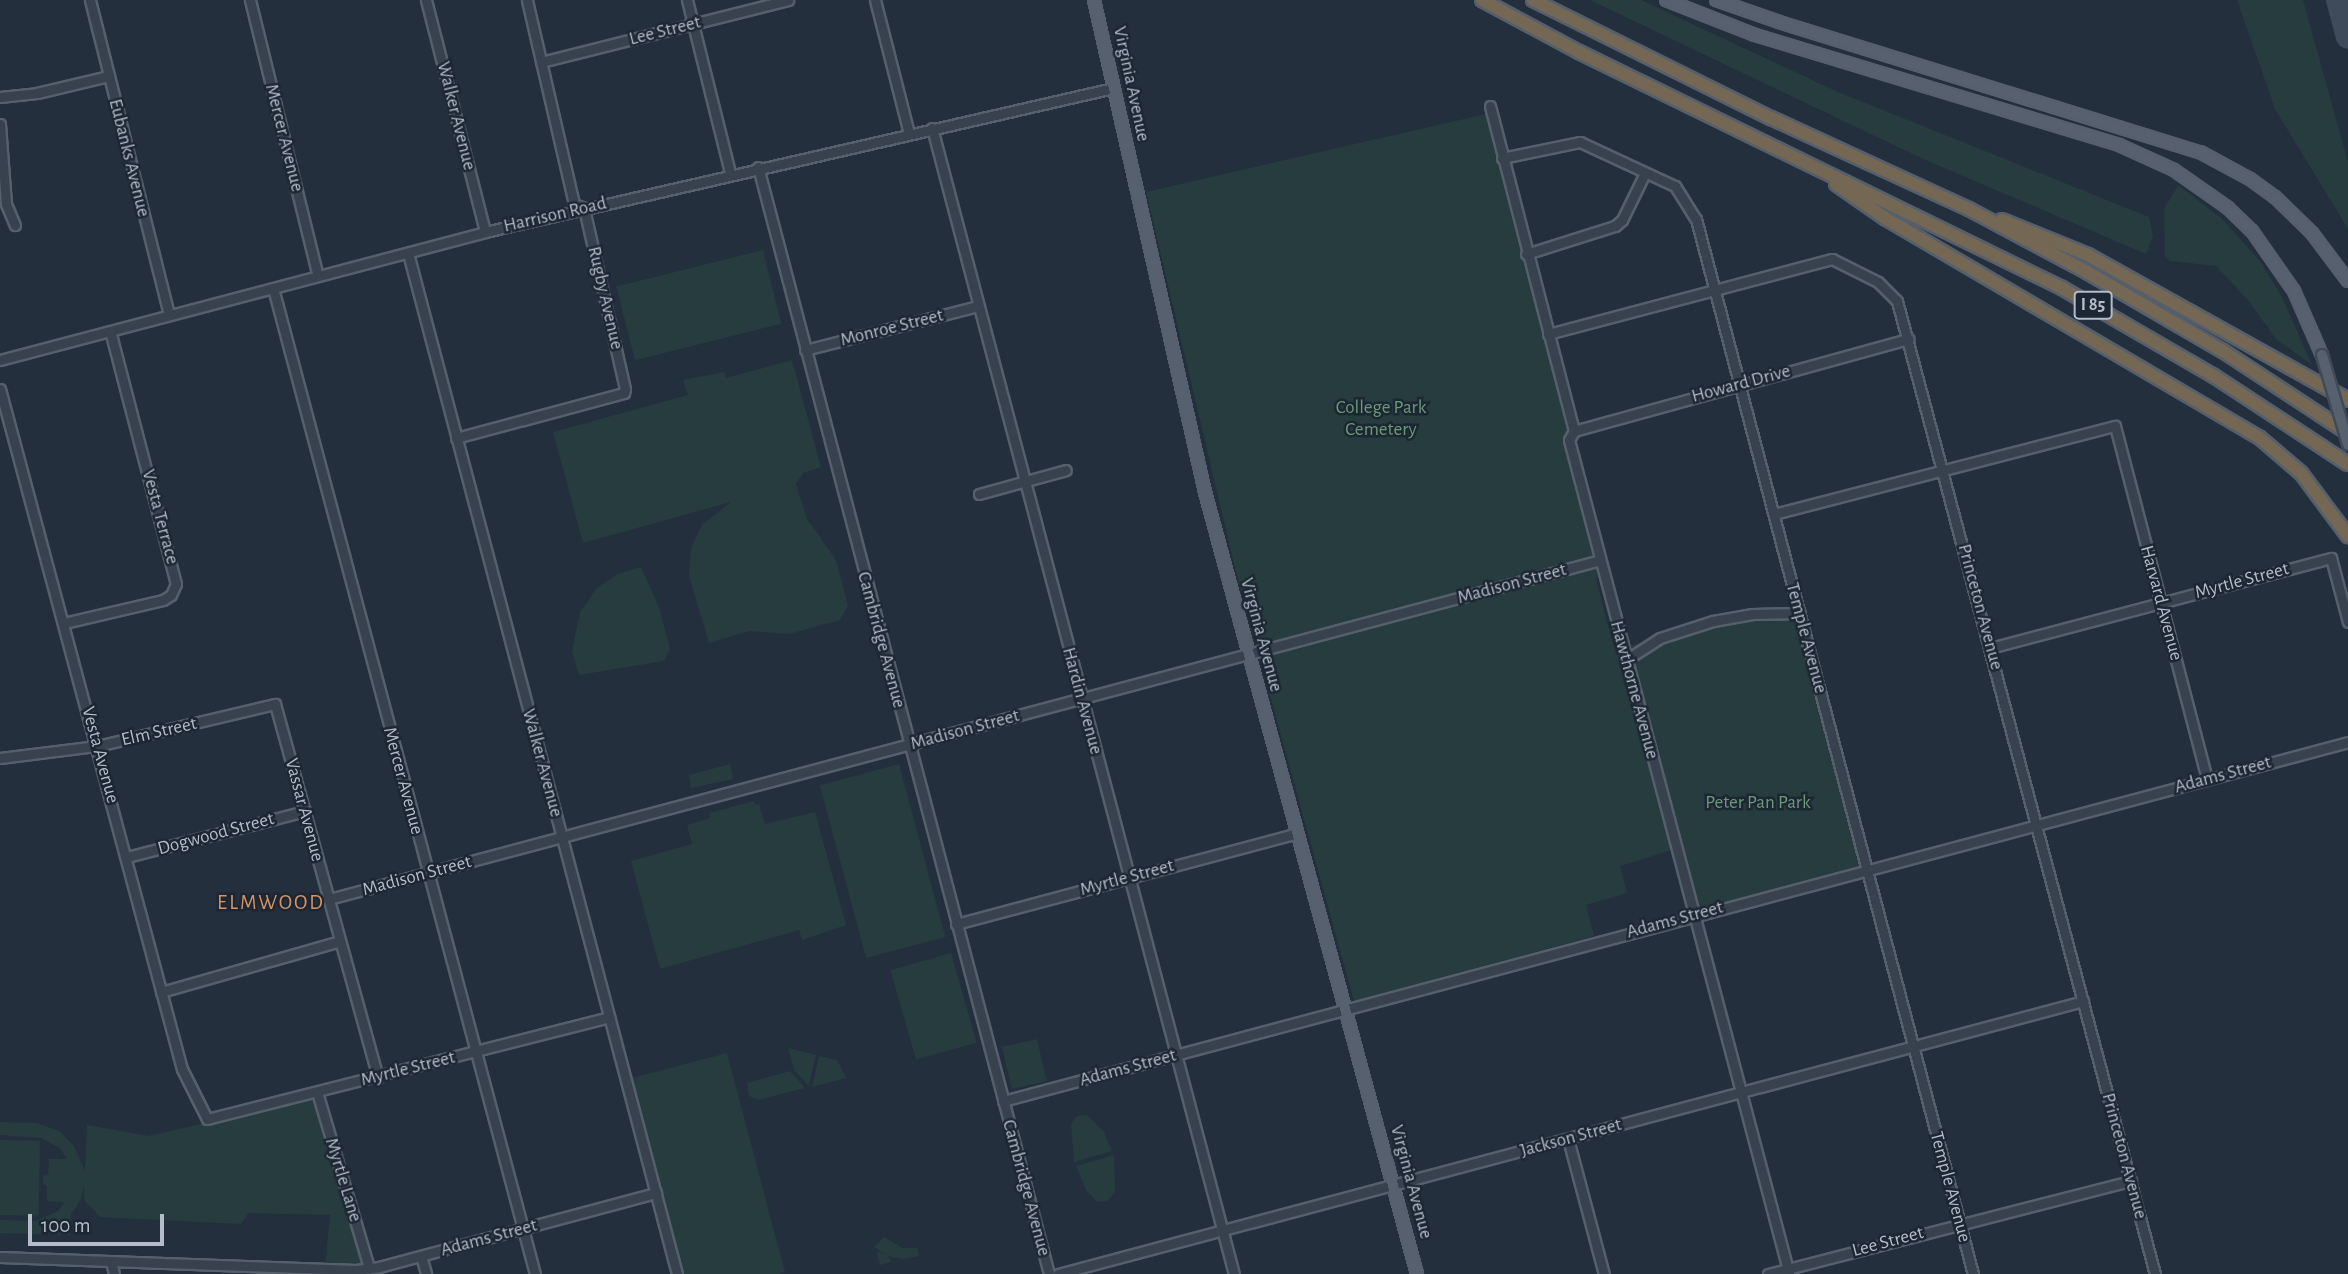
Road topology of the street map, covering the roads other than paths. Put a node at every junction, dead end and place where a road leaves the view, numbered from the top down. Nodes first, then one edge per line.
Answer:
1 (90, 0) edge
2 (250, 0) edge
3 (426, 0) edge
4 (527, 0) edge
5 (687, 0) edge
6 (788, 0) edge
7 (875, 0) edge
8 (1094, 0) edge
9 (1482, 0) edge
10 (1532, 0) edge
11 (1666, 0) edge
12 (1716, 0) edge
13 (693, 24) junction
14 (541, 62) junction
15 (109, 76) junction
16 (1113, 88) junction
17 (0, 97) edge
18 (1490, 106) dead end
19 (0, 124) edge
20 (932, 128) junction
21 (909, 133) junction
22 (1502, 158) junction
23 (758, 167) junction
24 (730, 173) junction
25 (1645, 173) junction
26 (1823, 173) junction
27 (584, 208) junction
28 (1969, 209) junction
29 (15, 225) dead end
30 (485, 232) junction
31 (408, 253) junction
32 (1526, 254) junction
33 (318, 276) junction
34 (2348, 281) edge
35 (273, 288) junction
36 (1715, 289) junction
37 (978, 306) junction
38 (169, 316) junction
39 (110, 331) junction
40 (1548, 334) junction
41 (1909, 339) junction
42 (805, 350) junction
43 (0, 360) edge
44 (1740, 384) junction
45 (0, 389) edge
46 (2348, 400) edge
47 (1574, 431) junction
48 (2348, 433) edge
49 (456, 438) junction
50 (2348, 444) edge
51 (2348, 464) edge
52 (1066, 470) dead end
53 (1944, 470) junction
54 (1024, 482) junction
55 (979, 494) dead end
56 (1774, 514) junction
57 (2348, 536) edge
58 (1600, 560) junction
59 (2161, 603) junction
60 (1800, 613) junction
61 (2348, 622) edge
62 (64, 624) junction
63 (1990, 648) junction
64 (1248, 654) junction
65 (1626, 660) junction
66 (1081, 699) junction
67 (275, 704) joint
68 (2348, 742) edge
69 (909, 745) junction
70 (97, 746) junction
71 (0, 758) edge
72 (2207, 779) junction
73 (305, 811) junction
74 (2037, 824) junction
75 (1297, 833) junction
76 (562, 837) junction
77 (127, 858) junction
78 (1867, 869) junction
79 (427, 873) junction
80 (1128, 878) junction
81 (329, 899) junction
82 (1694, 915) junction
83 (956, 924) junction
84 (340, 941) junction
85 (161, 992) junction
86 (2083, 1001) junction
87 (1345, 1009) junction
88 (609, 1017) junction
89 (1913, 1046) junction
90 (475, 1052) junction
91 (1176, 1055) junction
92 (377, 1078) junction
93 (317, 1092) junction
94 (1741, 1092) junction
95 (1003, 1101) junction
96 (207, 1119) joint
97 (1567, 1139) junction
98 (2130, 1181) junction
99 (1393, 1185) junction
100 (656, 1193) junction
101 (1960, 1223) junction
102 (523, 1228) junction
103 (1223, 1230) junction
104 (0, 1256) edge
105 (421, 1256) junction
106 (111, 1261) junction
107 (369, 1268) junction
108 (286, 1271) edge
109 (1788, 1271) edge
110 (114, 1274) edge
111 (425, 1274) edge
112 (535, 1274) edge
113 (677, 1274) edge
114 (1049, 1274) edge
115 (1058, 1274) edge
116 (1234, 1274) edge
117 (1417, 1274) edge
118 (1604, 1274) edge
119 (1768, 1274) edge
120 (1973, 1274) edge
121 (2155, 1274) edge

1 - 15 street, Eubanks Avenue
2 - 33 street, Mercer Avenue
3 - 30 street, Walker Avenue
4 - 14 street, Rugby Avenue
5 - 13 street
6 - 13 street, Lee Street
7 - 21 street
8 - 16 main road, Virginia Avenue
9 - 26 highway, I 85
10 - 28 highway, I 85
11 - 50 main road, bridge
12 - 34 main road
13 - 14 street, Lee Street
13 - 24 street
14 - 27 street, Rugby Avenue
15 - 17 street
15 - 38 street, Eubanks Avenue
16 - 20 street, Harrison Road
16 - 64 main road, Virginia Avenue
18 - 22 street, Hawthorne Avenue
19 - 29 street
20 - 21 street, Harrison Road
20 - 37 street, Hardin Avenue
21 - 23 street, Harrison Road
22 - 25 street, Temple Avenue
22 - 32 street, Hawthorne Avenue
23 - 24 street, Harrison Road
23 - 42 street, Cambridge Avenue
24 - 27 street, Harrison Road
25 - 32 street
25 - 36 street, Temple Avenue
26 - 51 highway, I 85
26 - 57 highway
27 - 30 street, Harrison Road
27 - 49 street, Rugby Avenue
28 - 46 highway
28 - 48 highway, I 85
30 - 31 street, Harrison Road
31 - 33 street, Harrison Road
31 - 49 street, Walker Avenue
32 - 40 street, Hawthorne Avenue
33 - 35 street, Harrison Road
35 - 38 street, Harrison Road
35 - 79 street, Mercer Avenue
36 - 40 street, Princeton Avenue
36 - 41 street, Princeton Avenue
36 - 44 street, Temple Avenue
37 - 42 street, Monroe Street
37 - 54 street, Hardin Avenue
38 - 39 street, Harrison Road
39 - 43 street, Harrison Road
39 - 62 street, Vesta Terrace
40 - 47 street, Hawthorne Avenue
41 - 44 street, Howard Drive
41 - 53 street, Princeton Avenue
42 - 69 street, Cambridge Avenue
44 - 47 street, Howard Drive
44 - 56 street, Temple Avenue
45 - 62 street, Vesta Avenue
47 - 58 street, Hawthorne Avenue
49 - 76 street, Walker Avenue
52 - 54 street
53 - 56 street
53 - 59 street, Harvard Avenue
53 - 63 street, Princeton Avenue
54 - 55 street
54 - 66 street, Hardin Avenue
56 - 60 street, Temple Avenue
58 - 64 street, Madison Street
58 - 65 street, Hawthorne Avenue
59 - 61 street, Myrtle Street
59 - 63 street, Myrtle Street
59 - 72 street, Harvard Avenue
60 - 65 street
60 - 78 street, Temple Avenue
62 - 70 street, Vesta Avenue
63 - 74 street, Princeton Avenue
64 - 66 street, Madison Street
64 - 75 main road, Virginia Avenue
65 - 82 street, Hawthorne Avenue
66 - 69 street, Madison Street
66 - 80 street, Hardin Avenue
67 - 70 street, Elm Street
67 - 73 street, Vassar Avenue
68 - 72 street, Adams Street
69 - 76 street, Madison Street
69 - 83 street, Cambridge Avenue
70 - 71 street, Elm Street
70 - 77 street, Vesta Avenue
72 - 74 street, Adams Street
73 - 77 street, Dogwood Street
73 - 81 street, Vassar Avenue
74 - 78 street, Adams Street
74 - 86 street, Princeton Avenue
75 - 80 street, Myrtle Street
75 - 87 main road, Virginia Avenue
76 - 79 street, Madison Street
76 - 88 street, Walker Avenue
77 - 85 street, Vesta Avenue
78 - 82 street, Adams Street
78 - 89 street, Temple Avenue
79 - 81 street, Madison Street
79 - 90 street, Mercer Avenue
80 - 83 street, Myrtle Street
80 - 91 street, Hardin Avenue
81 - 84 street, Vassar Avenue
82 - 87 street, Adams Street
82 - 94 street, Hawthorne Avenue
83 - 95 street, Cambridge Avenue
84 - 85 street
84 - 92 street, Vassar Avenue
85 - 96 street, Vesta Avenue
86 - 89 street, Jackson Street
86 - 98 street, Princeton Avenue
87 - 91 street, Adams Street
87 - 99 main road, Virginia Avenue
88 - 90 street, Myrtle Street
88 - 100 street, Walker Avenue
89 - 94 street, Jackson Street
89 - 101 street, Temple Avenue
90 - 92 street, Myrtle Street
90 - 102 street, Mercer Avenue
91 - 95 street, Adams Street
91 - 103 street, Hardin Avenue
92 - 93 street, Myrtle Street
93 - 96 street, Myrtle Street
93 - 107 street, Myrtle Lane
94 - 97 street, Jackson Street
94 - 109 street, Hawthorne Avenue
95 - 114 street, Cambridge Avenue
97 - 99 street, Jackson Street
97 - 118 street
98 - 101 street, Lee Street
98 - 121 street, Princeton Avenue
99 - 103 street, Jackson Street
99 - 117 main road, Virginia Avenue
100 - 102 street, Adams Street
100 - 113 street, Walker Avenue
101 - 109 street, Lee Street
101 - 120 street, Temple Avenue
102 - 105 street, Adams Street
102 - 112 street, Mercer Avenue
103 - 115 street, Jackson Street
103 - 116 street, Hardin Avenue
104 - 106 street, Adams Street
105 - 107 street, Adams Street
105 - 111 street
106 - 108 street, Adams Street
106 - 110 street
107 - 108 street, Adams Street
109 - 119 street, Lee Street

